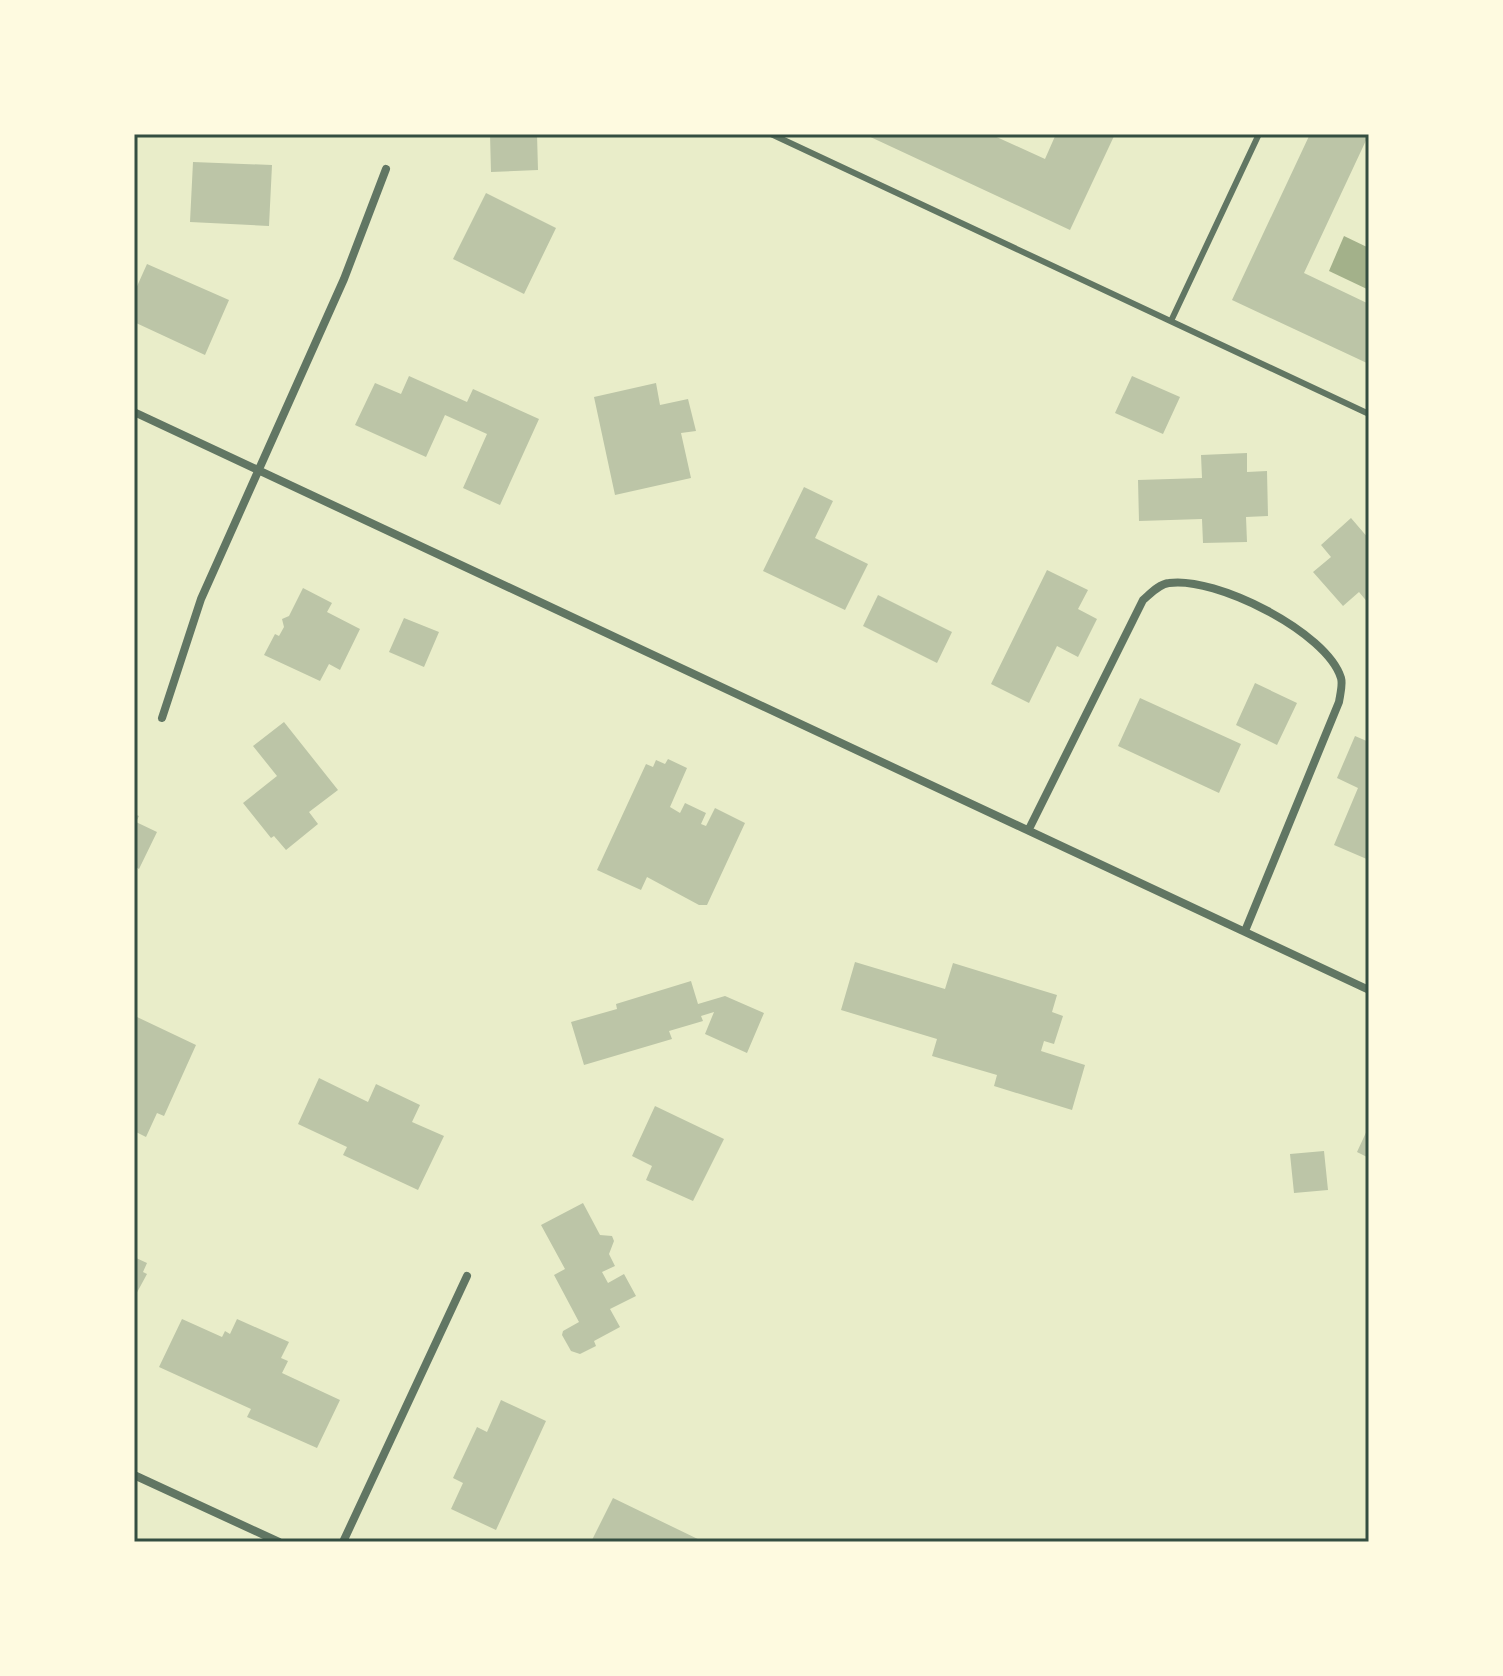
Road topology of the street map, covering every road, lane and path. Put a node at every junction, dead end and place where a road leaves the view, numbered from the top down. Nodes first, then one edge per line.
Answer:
1 (771, 134) edge
2 (1259, 134) edge
3 (386, 169) dead end
4 (1171, 321) junction
5 (134, 412) edge
6 (1369, 414) edge
7 (258, 469) junction
8 (162, 718) dead end
9 (1029, 829) junction
10 (1245, 931) junction
11 (1369, 990) edge
12 (467, 1276) dead end
13 (134, 1475) edge
14 (279, 1542) edge
15 (343, 1542) edge

1 - 4 lane
2 - 4 lane
3 - 7 street
4 - 6 lane
5 - 7 street
7 - 8 street
7 - 9 street
9 - 10 street
9 - 10 street
10 - 11 street
12 - 15 street
13 - 14 street

